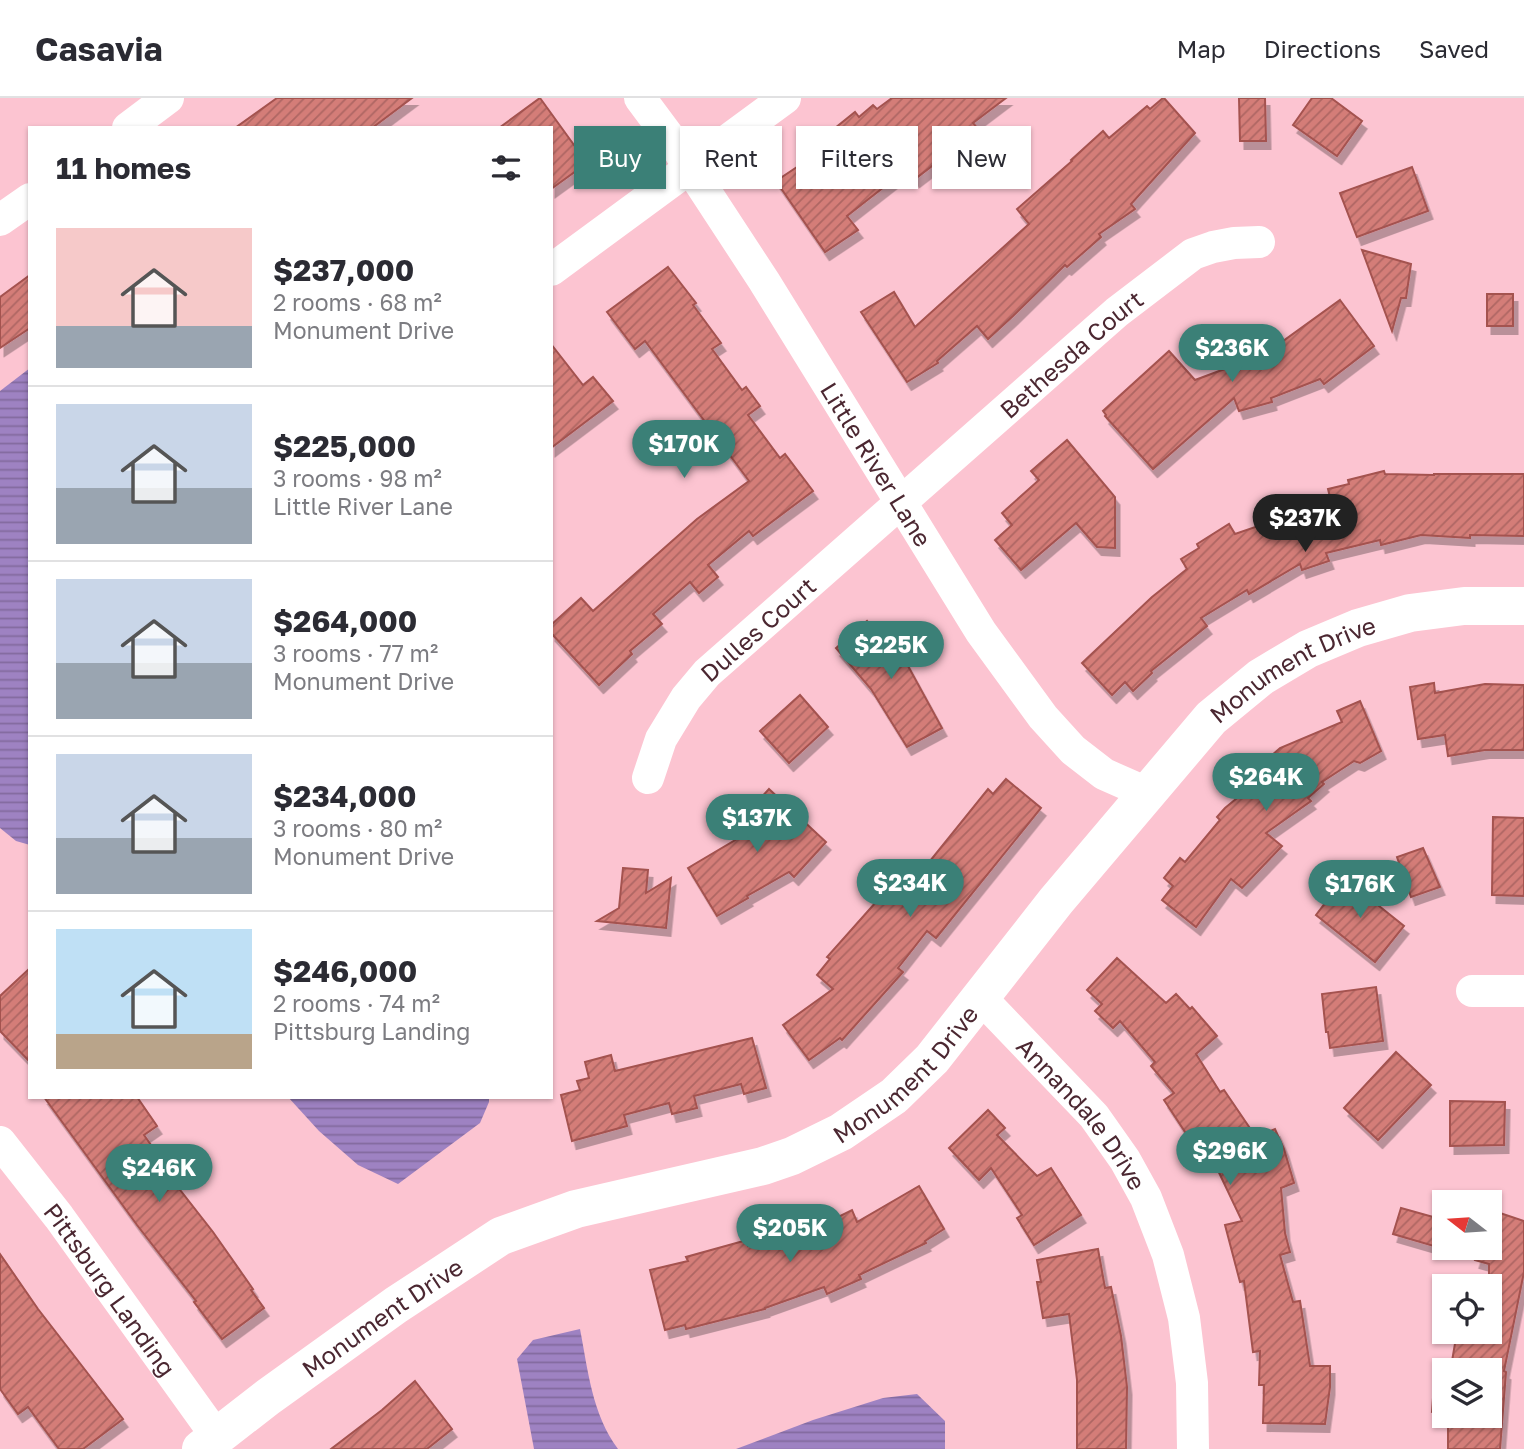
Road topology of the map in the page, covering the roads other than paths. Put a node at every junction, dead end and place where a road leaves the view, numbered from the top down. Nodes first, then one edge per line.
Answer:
1 (168, 98) edge
2 (640, 98) edge
3 (785, 98) edge
4 (131, 126) edge
5 (747, 126) edge
6 (680, 153) edge
7 (680, 175) edge
8 (704, 189) edge
9 (28, 200) edge
10 (0, 220) edge
11 (1259, 242) dead end
12 (553, 269) edge
13 (900, 503) junction
14 (1524, 606) edge
15 (648, 778) dead end
16 (1147, 793) junction
17 (1472, 991) dead end
18 (1524, 991) edge
19 (981, 998) junction
20 (0, 1142) edge
21 (209, 1443) edge
22 (1193, 1449) edge

1 - 4 street
2 - 6 street, Little River Lane
3 - 5 street
7 - 12 street
8 - 13 street, Little River Lane
9 - 10 street
11 - 13 street, Bethesda Court
13 - 15 street, Dulles Court
13 - 16 street, Little River Lane
14 - 16 street, Monument Drive
16 - 19 street, Monument Drive
17 - 18 street
19 - 21 street, Monument Drive
19 - 22 street, Annandale Drive
20 - 21 street, Pittsburg Landing

